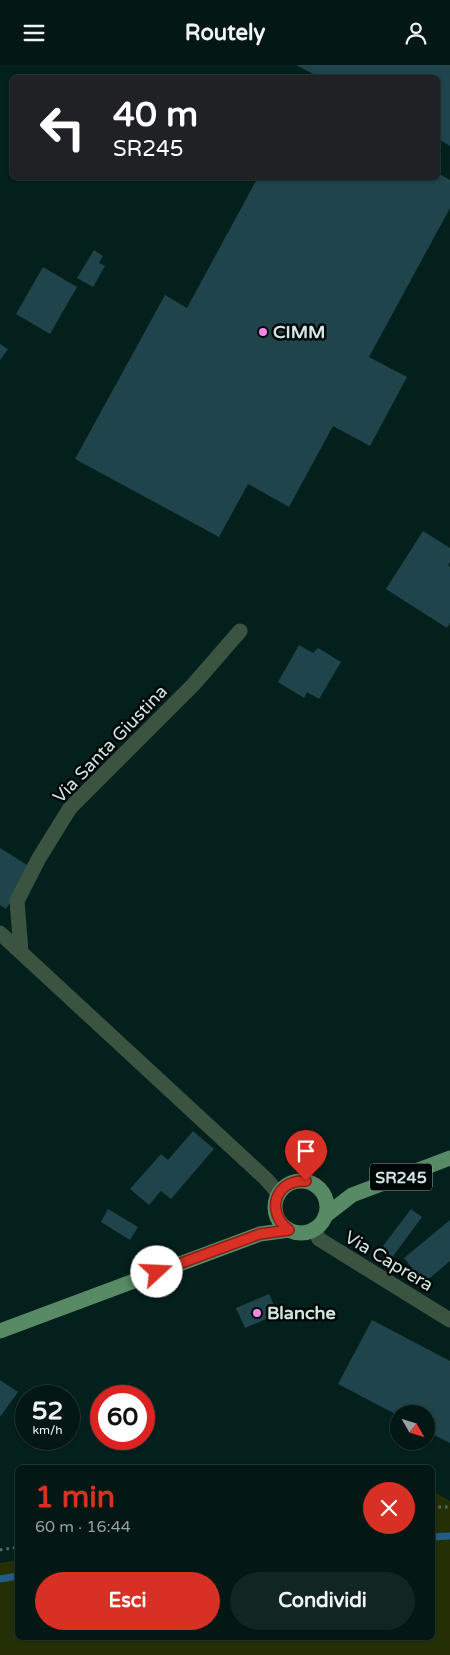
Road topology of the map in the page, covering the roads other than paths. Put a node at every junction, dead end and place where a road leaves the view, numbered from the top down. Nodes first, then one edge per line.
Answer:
1 (240, 631) dead end
2 (0, 933) edge
3 (21, 952) junction
4 (450, 1158) edge
5 (322, 1191) junction
6 (279, 1194) junction
7 (352, 1195) junction
8 (276, 1210) junction
9 (325, 1216) junction
10 (314, 1229) junction
11 (289, 1230) junction
12 (260, 1234) junction
13 (450, 1320) edge
14 (0, 1331) edge

1 - 3 street, Via Santa Giustina
2 - 3 street
3 - 6 street
4 - 7 main road, SR245 / SR245
5 - 6 main road
5 - 7 main road
5 - 9 main road
6 - 8 main road
7 - 9 main road, Via Caprera
8 - 11 main road
8 - 12 main road
9 - 10 main road
10 - 11 main road
10 - 13 street, Via Caprera
11 - 12 main road
12 - 14 main road

